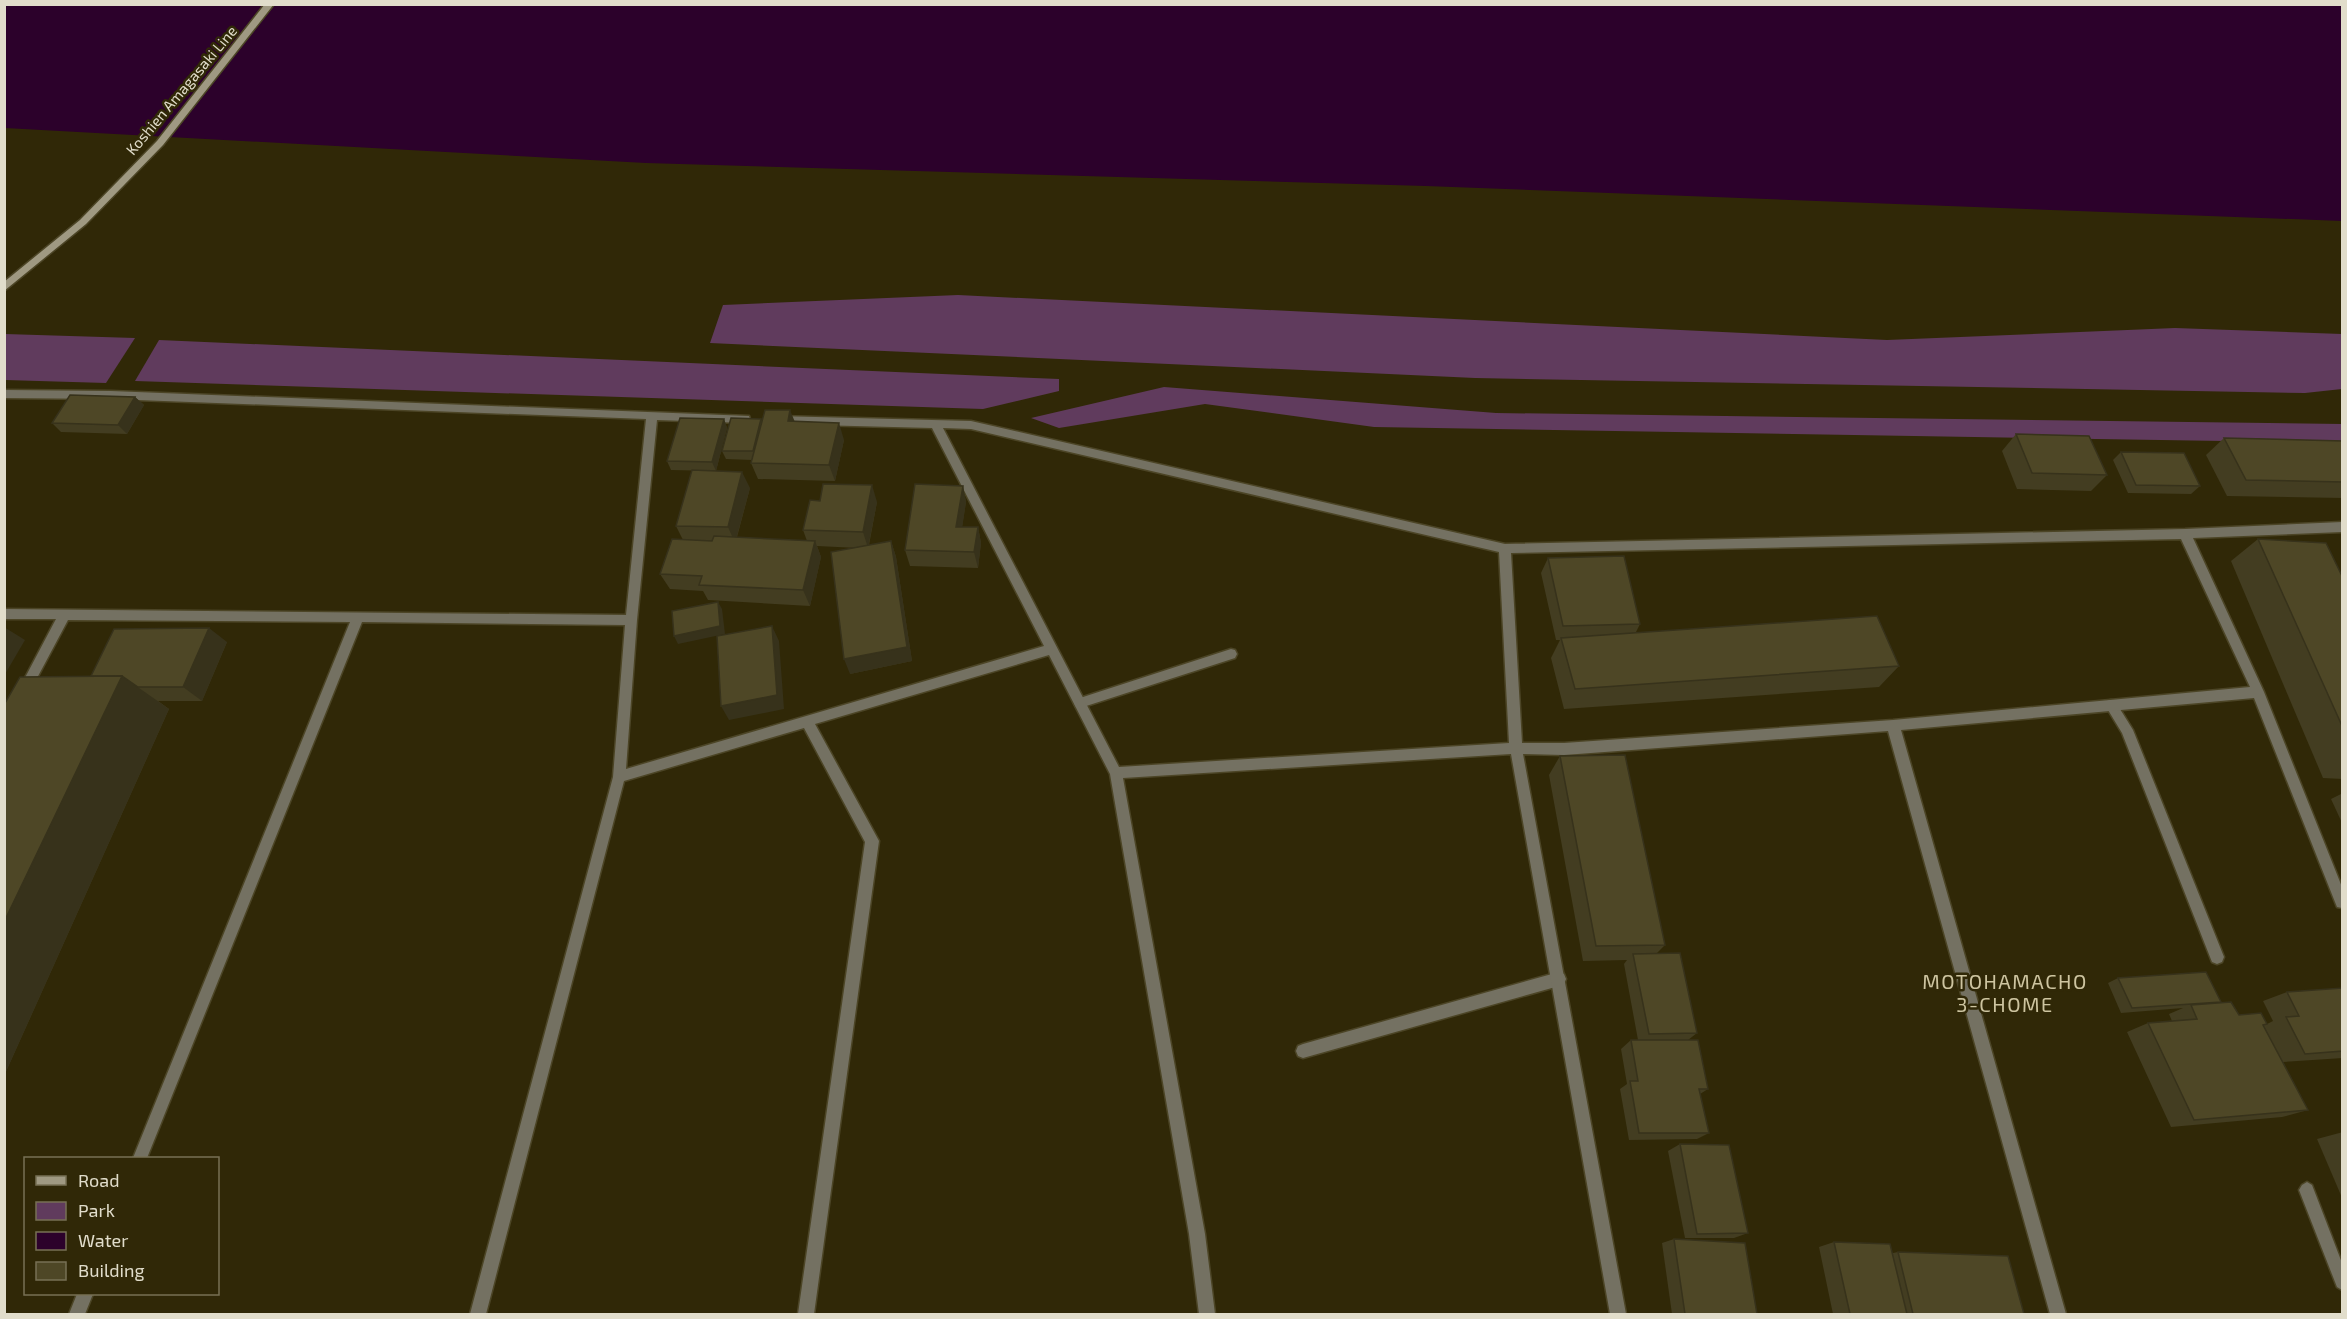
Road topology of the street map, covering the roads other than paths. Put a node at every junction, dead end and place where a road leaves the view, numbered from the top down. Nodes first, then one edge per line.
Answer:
1 (270, 4) edge
2 (4, 288) edge
3 (4, 394) edge
4 (652, 416) junction
5 (758, 419) edge
6 (770, 419) edge
7 (935, 424) junction
8 (2343, 527) edge
9 (2185, 534) junction
10 (1505, 549) junction
11 (4, 614) edge
12 (64, 615) junction
13 (358, 617) junction
14 (631, 620) junction
15 (1052, 649) junction
16 (1231, 654) dead end
17 (2258, 692) junction
18 (1080, 703) junction
19 (2111, 705) junction
20 (15, 707) edge
21 (807, 721) junction
22 (1893, 725) junction
23 (1516, 748) junction
24 (1116, 773) junction
25 (619, 777) junction
26 (2343, 902) edge
27 (2217, 957) dead end
28 (1559, 979) junction
29 (1303, 1051) dead end
30 (140, 1157) edge
31 (2307, 1190) dead end
32 (2343, 1282) edge
33 (85, 1295) edge
34 (77, 1314) edge
35 (478, 1314) edge
36 (806, 1314) edge
37 (1207, 1314) edge
38 (1618, 1314) edge
39 (2058, 1314) edge

1 - 2 main road, Koshien Amagasaki Line
3 - 4 street
4 - 5 street
4 - 14 street
6 - 7 street
7 - 10 street
7 - 15 street
8 - 9 street
9 - 10 street
9 - 17 street
10 - 23 street
11 - 12 street
12 - 13 street
12 - 20 street
13 - 14 street
13 - 30 street
14 - 25 street
15 - 18 street
15 - 21 street
16 - 18 street
17 - 19 street
17 - 26 street
18 - 24 street
19 - 22 street
19 - 27 street
21 - 25 street
21 - 36 street
22 - 23 street
22 - 39 street
23 - 24 street
23 - 28 street
24 - 37 street
25 - 35 street
28 - 29 street
28 - 38 street
31 - 32 street
33 - 34 street

